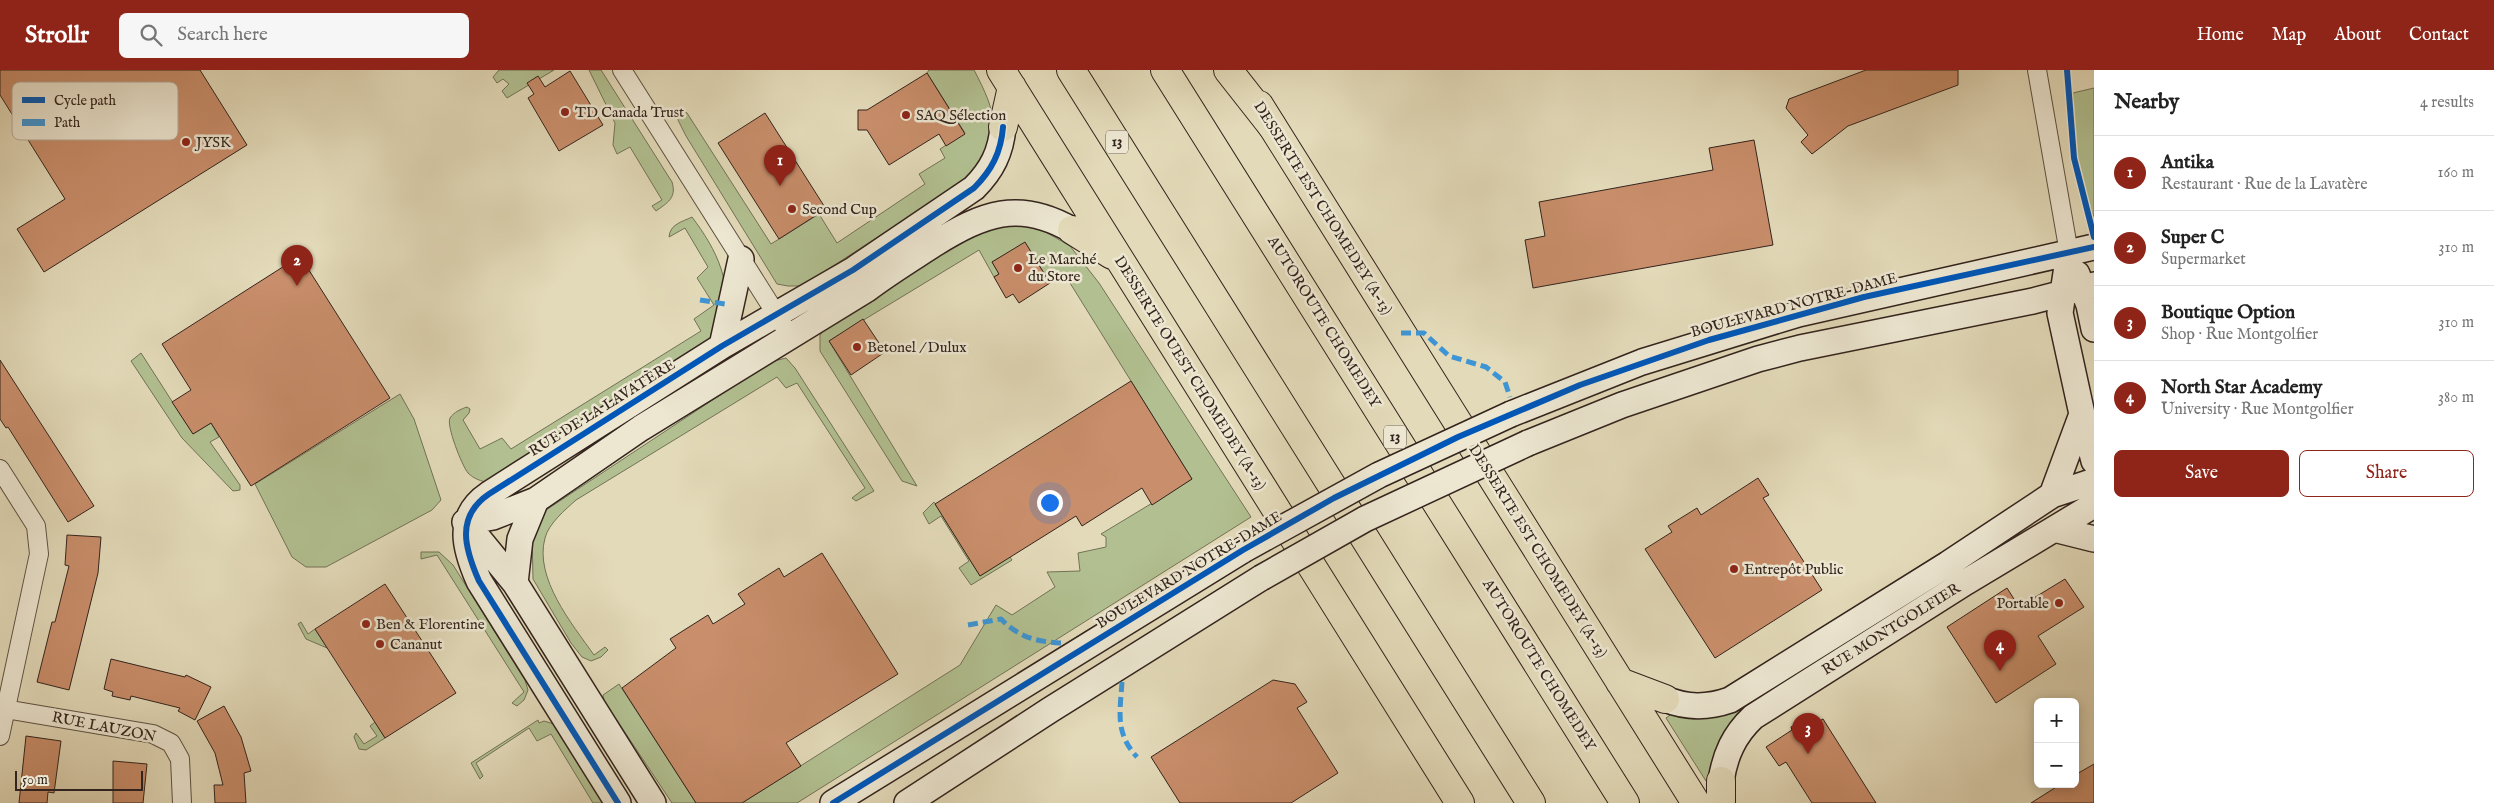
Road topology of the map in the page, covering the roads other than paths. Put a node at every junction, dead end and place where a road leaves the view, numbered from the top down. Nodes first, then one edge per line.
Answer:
1 (622, 70) edge
2 (1071, 70) edge
3 (1165, 70) edge
4 (1228, 70) edge
5 (1237, 70) edge
6 (2037, 70) edge
7 (1006, 78) edge
8 (1272, 126) junction
9 (1003, 127) joint
10 (1072, 230) joint
11 (2094, 247) edge
12 (2069, 253) junction
13 (1118, 258) junction
14 (741, 259) junction
15 (2080, 289) edge
16 (777, 315) junction
17 (2094, 329) edge
18 (790, 336) junction
19 (722, 346) junction
20 (2082, 414) junction
21 (2094, 461) edge
22 (0, 469) edge
23 (2094, 480) edge
24 (2052, 495) junction
25 (536, 500) junction
26 (2094, 505) edge
27 (465, 522) junction
28 (2054, 529) junction
29 (2094, 538) edge
30 (515, 583) junction
31 (1620, 682) junction
32 (1665, 699) joint
33 (5, 709) junction
34 (0, 736) edge
35 (1721, 792) edge
36 (182, 803) edge
37 (618, 803) edge
38 (653, 803) edge
39 (833, 803) edge
40 (907, 803) edge
41 (1460, 803) edge
42 (1531, 803) edge
43 (1626, 803) edge
44 (1696, 803) edge

1 - 14 street
2 - 42 main road, 13
3 - 43 main road, AUTOROUTE CHOMEDEY / 13
4 - 8 main road
5 - 8 main road, DESSERTE EST CHOMEDEY (A-13)
6 - 12 street
7 - 9 main road
7 - 13 main road, DESSERTE OUEST CHOMEDEY (A-13)
8 - 31 main road, DESSERTE EST CHOMEDEY (A-13)
9 - 16 street, RUE DE LA LAVATÈRE
10 - 13 main road
10 - 18 street
11 - 12 street, BOULEVARD NOTRE-DAME
12 - 15 street
12 - 39 street, BOULEVARD NOTRE-DAME, bridge
13 - 41 main road, DESSERTE OUEST CHOMEDEY (A-13)
14 - 16 street
14 - 19 street
15 - 17 street
15 - 20 street
15 - 40 street, bridge
16 - 18 street
16 - 19 street, RUE DE LA LAVATÈRE
18 - 25 street
19 - 27 street, RUE DE LA LAVATÈRE
20 - 21 street
20 - 24 street
22 - 33 street
23 - 24 street, RUE MONTGOLFIER
24 - 32 street, RUE MONTGOLFIER
25 - 27 street
25 - 30 street
26 - 28 street, RUE MONTGOLFIER
27 - 30 street
27 - 37 street
28 - 29 street
28 - 35 street, RUE MONTGOLFIER
30 - 38 street
31 - 32 main road
31 - 44 main road, DESSERTE EST CHOMEDEY (A-13)
33 - 34 street
33 - 36 street, RUE LAUZON

